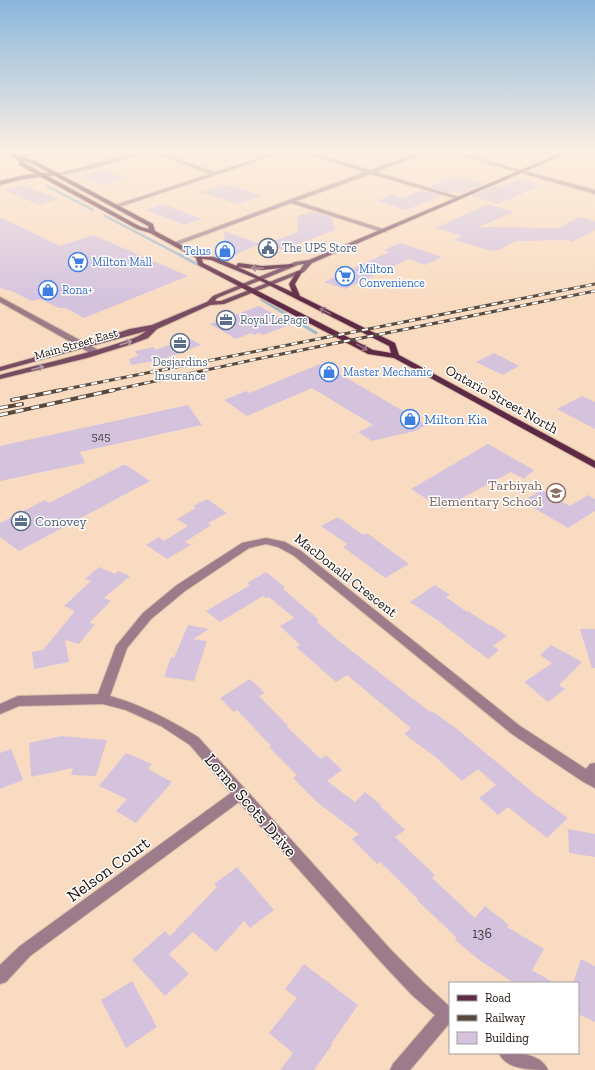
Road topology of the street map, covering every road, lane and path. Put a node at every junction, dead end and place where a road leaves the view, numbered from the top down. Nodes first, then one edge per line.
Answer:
1 (88, 201) edge
2 (107, 201) edge
3 (133, 201) edge
4 (290, 201) joint
5 (452, 201) edge
6 (117, 206) junction
7 (384, 231) junction
8 (152, 232) junction
9 (175, 244) junction
10 (199, 257) junction
11 (223, 262) junction
12 (310, 262) junction
13 (291, 265) junction
14 (299, 272) junction
15 (259, 278) junction
16 (270, 284) junction
17 (242, 285) junction
18 (254, 291) junction
19 (297, 297) junction
20 (0, 299) edge
21 (209, 303) junction
22 (154, 327) junction
23 (86, 346) junction
24 (95, 352) junction
25 (396, 356) junction
26 (0, 369) edge
27 (0, 377) edge
28 (595, 465) edge
29 (103, 700) junction
30 (0, 709) edge
31 (592, 776) edge
32 (240, 794) junction
33 (0, 976) edge
34 (448, 1017) edge
35 (509, 1054) edge
36 (399, 1070) edge
37 (540, 1070) edge

1 - 8 main road
2 - 6 main road
3 - 6 street
4 - 7 street
4 - 9 street
5 - 7 main road, Main Street East
6 - 8 main road
7 - 12 main road, Main Street East
8 - 9 main road
9 - 10 main road
10 - 11 main road
10 - 17 main road, Ontario Street North
13 -> 11 main road
11 - 15 main road, Ontario Street North
12 - 13 main road, Main Street East
12 - 14 main road, Main Street East
13 - 15 main road, Main Street East
14 - 16 main road, Main Street East
14 - 19 main road
15 - 16 main road, Ontario Street North
15 - 17 main road, Main Street East
16 - 18 main road, Main Street East
16 - 19 main road, Ontario Street North
17 - 18 main road, Ontario Street North
17 - 21 main road, Main Street East
18 - 21 main road, Main Street East
18 -> 25 main road, Ontario Street North
25 -> 19 main road, Ontario Street North
20 - 23 street
21 - 22 main road, Main Street East
22 - 23 main road, Main Street East
24 -> 22 main road, Main Street East
23 - 24 street
23 - 26 main road, Main Street East
27 -> 24 main road, Main Street East
25 - 28 main road, Ontario Street North
29 - 30 street, Lorne Scots Drive
29 - 31 street, MacDonald Crescent
29 - 32 street, Lorne Scots Drive
32 - 33 street, Nelson Court
32 - 34 street, Lorne Scots Drive
34 - 36 street
35 - 37 street

